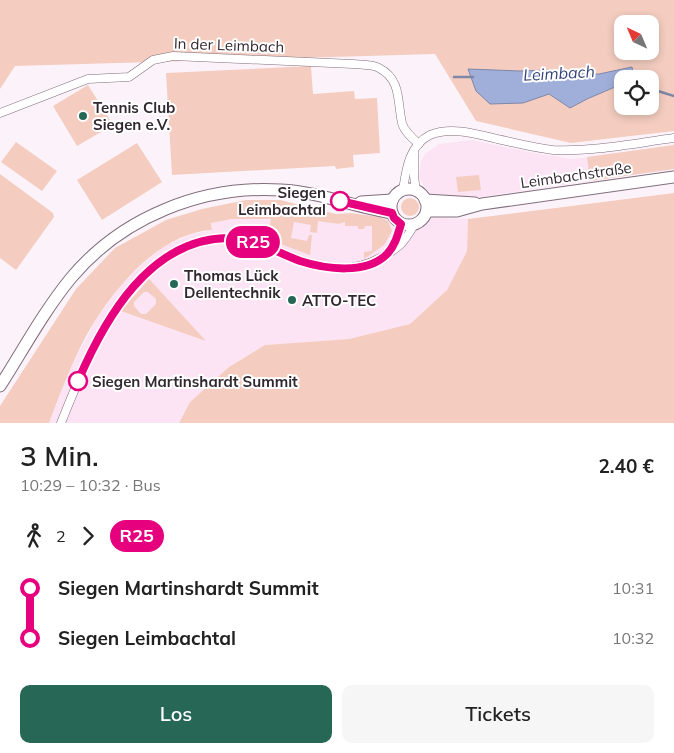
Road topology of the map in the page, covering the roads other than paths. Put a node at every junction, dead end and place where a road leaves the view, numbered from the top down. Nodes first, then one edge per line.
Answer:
1 (0, 113) edge
2 (674, 138) edge
3 (419, 144) junction
4 (414, 152) junction
5 (674, 177) edge
6 (403, 190) junction
7 (416, 191) junction
8 (392, 200) junction
9 (349, 202) junction
10 (426, 205) junction
11 (392, 213) junction
12 (401, 224) junction
13 (414, 225) junction
14 (387, 254) junction
15 (0, 386) edge
16 (61, 423) edge

1 - 3 street, In der Leimbach
2 - 3 street
3 - 4 street
4 - 6 street
4 - 7 street
5 - 10 main road, Leimbachstraße
6 - 7 main road
6 - 8 main road
7 - 10 main road
8 - 9 main road
8 - 11 main road
9 - 11 main road
9 - 15 main road
10 - 13 main road
11 - 12 main road
12 - 13 main road
12 - 14 street
13 - 14 street
14 - 16 street

